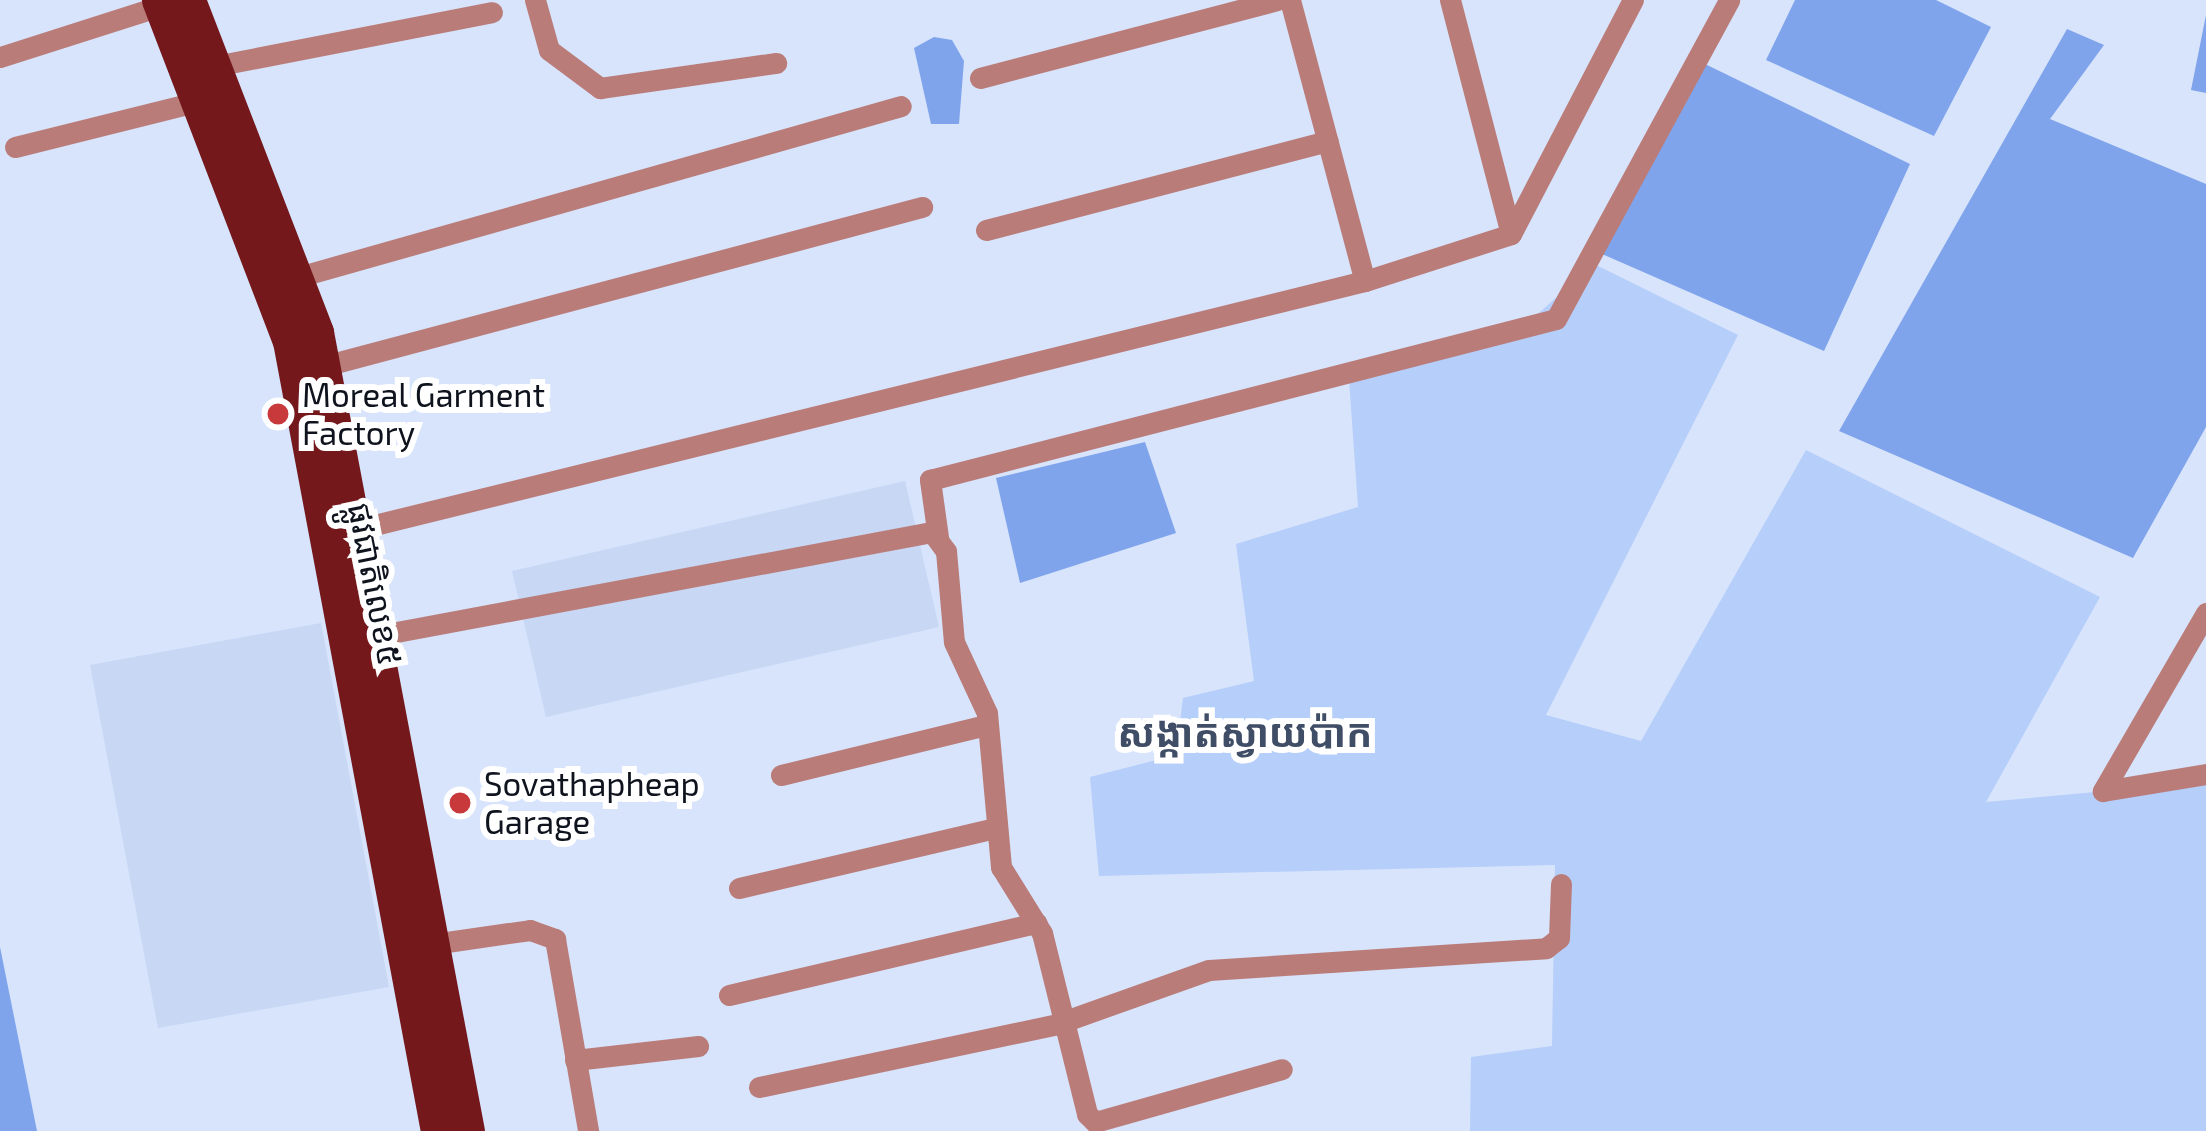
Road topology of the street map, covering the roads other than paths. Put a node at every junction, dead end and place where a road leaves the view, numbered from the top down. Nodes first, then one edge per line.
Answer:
1 (535, 0) edge
2 (1277, 0) edge
3 (1291, 0) edge
4 (1450, 0) edge
5 (1633, 0) edge
6 (1729, 0) edge
7 (169, 2) edge
8 (492, 12) dead end
9 (0, 57) edge
10 (776, 63) dead end
11 (220, 64) junction
12 (980, 78) dead end
13 (202, 100) junction
14 (901, 106) dead end
15 (1328, 141) junction
16 (15, 147) dead end
17 (922, 207) dead end
18 (986, 230) dead end
19 (1511, 234) junction
20 (286, 280) junction
21 (1365, 281) junction
22 (325, 366) junction
23 (341, 533) junction
24 (938, 537) junction
25 (2206, 614) edge
26 (375, 636) junction
27 (374, 712) junction
28 (986, 725) junction
29 (2206, 774) edge
30 (781, 775) dead end
31 (994, 828) junction
32 (1561, 884) dead end
33 (740, 889) dead end
34 (1037, 923) junction
35 (419, 924) junction
36 (729, 995) dead end
37 (1057, 1024) junction
38 (698, 1046) dead end
39 (575, 1060) junction
40 (1282, 1069) dead end
41 (759, 1088) dead end
42 (437, 1131) edge
43 (468, 1131) edge
44 (588, 1131) edge

1 - 10 street
2 - 12 street
3 - 15 street
4 - 19 street
5 - 19 street
6 - 24 street
7 - 9 street
7 - 11 highway, ផ្លូវជាតិលេខ៥
7 - 13 highway, ផ្លូវជាតិលេខ៥
8 - 11 street
11 - 20 highway, ផ្លូវជាតិលេខ៥
13 - 16 street
13 - 20 highway, ផ្លូវជាតិលេខ៥
14 - 20 street
15 - 18 street
15 - 21 street
17 - 22 street
19 - 21 street
20 - 22 highway, ផ្លូវជាតិលេខ៥
20 - 23 highway, ផ្លូវជាតិលេខ៥
21 - 23 street
22 - 23 highway, ផ្លូវជាតិលេខ៥
23 - 26 highway, ផ្លូវជាតិលេខ៥
23 - 27 highway, ផ្លូវជាតិលេខ៥
24 - 26 street
24 - 28 street
25 - 29 street
26 - 27 highway, ផ្លូវជាតិលេខ៥
27 - 35 highway, ផ្លូវជាតិលេខ៥
28 - 30 street
28 - 31 street
31 - 33 street
31 - 34 street
32 - 37 street
34 - 36 street
34 - 37 street
35 - 39 street
35 - 42 highway, ផ្លូវជាតិលេខ៥
35 - 43 highway, ផ្លូវជាតិលេខ៥
37 - 40 street
37 - 41 street
38 - 39 street
39 - 44 street

